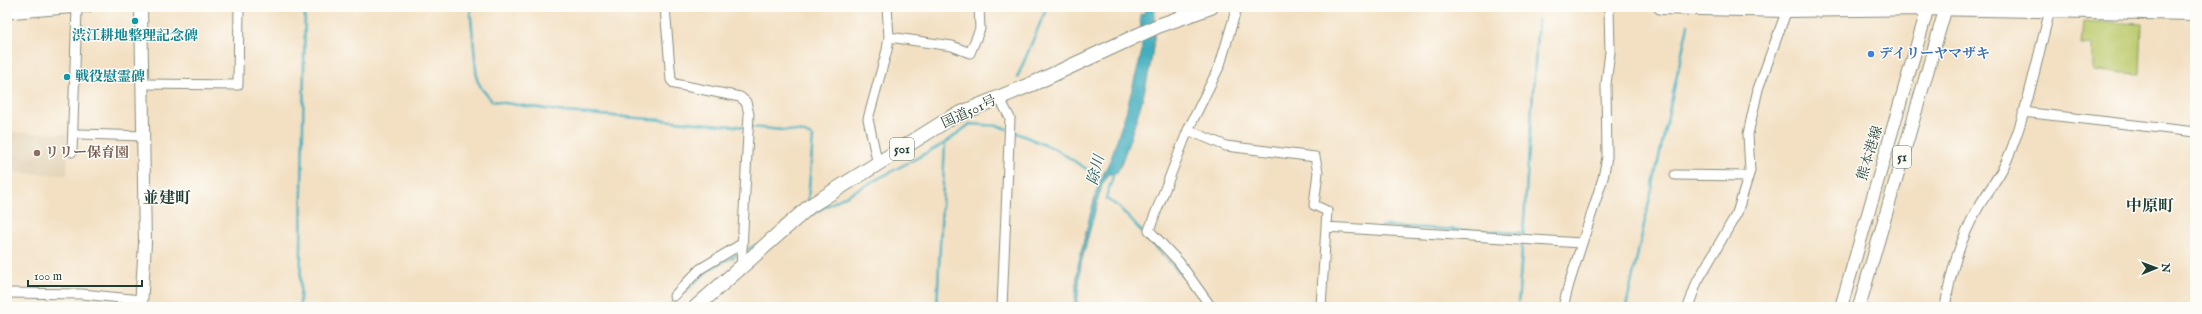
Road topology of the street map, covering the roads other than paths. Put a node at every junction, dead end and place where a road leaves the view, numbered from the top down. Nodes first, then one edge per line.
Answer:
1 (87, 7) edge
2 (142, 7) edge
3 (239, 7) edge
4 (665, 7) edge
5 (887, 7) edge
6 (978, 7) edge
7 (1211, 7) edge
8 (1237, 7) edge
9 (1609, 7) edge
10 (1661, 7) edge
11 (1927, 7) edge
12 (1945, 8) edge
13 (77, 9) junction
14 (1788, 9) edge
15 (2051, 9) edge
16 (32, 10) edge
17 (2195, 13) edge
18 (7, 14) edge
19 (889, 36) junction
20 (143, 84) junction
21 (999, 97) junction
22 (2023, 112) junction
23 (1188, 130) junction
24 (2195, 132) edge
25 (80, 134) dead end
26 (144, 136) junction
27 (72, 152) dead end
28 (878, 165) junction
29 (1675, 175) dead end
30 (1748, 176) junction
31 (1326, 227) junction
32 (743, 243) junction
33 (1581, 243) junction
34 (741, 268) junction
35 (7, 293) edge
36 (674, 296) dead end
37 (141, 303) edge
38 (696, 307) edge
39 (1002, 307) edge
40 (1211, 307) edge
41 (1321, 307) edge
42 (1563, 307) edge
43 (1688, 307) edge
44 (1841, 307) edge
45 (1859, 307) edge
46 (1945, 307) edge

1 - 13 street
2 - 20 main road
3 - 20 street
4 - 32 street
5 - 19 street
6 - 19 street
7 - 21 highway, 国道501号 / 501
8 - 23 street
9 - 33 street
10 - 14 highway
11 - 12 highway
11 - 14 highway
11 - 44 main road, 熊本港線 / 51
12 - 15 highway
12 - 45 main road, 51
13 - 16 street
13 - 27 street
14 - 30 street
15 - 17 highway
15 - 22 street
16 - 18 street
19 - 28 street
20 - 26 main road
21 - 28 highway, 国道501号 / 501
21 - 39 street
22 - 24 street
22 - 46 street
23 - 31 street
23 - 40 street
25 - 26 street
26 - 37 main road
28 - 34 highway, 国道501号 / 501
29 - 30 street
30 - 43 street
31 - 33 street
31 - 41 street
32 - 34 street
32 - 36 street
33 - 42 street
34 - 38 highway, 国道501号 / 501
35 - 37 street

